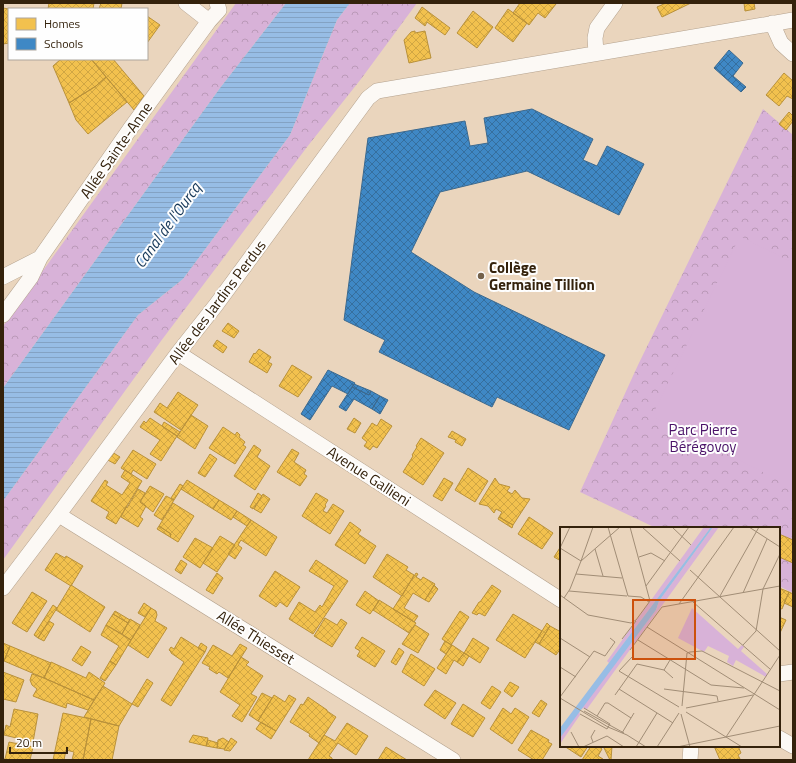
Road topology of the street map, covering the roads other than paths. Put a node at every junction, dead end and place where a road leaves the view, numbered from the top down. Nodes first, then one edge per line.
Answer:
1 (186, 3) edge
2 (615, 3) edge
3 (215, 11) edge
4 (793, 20) edge
5 (772, 23) junction
6 (596, 53) junction
7 (793, 54) edge
8 (40, 258) junction
9 (3, 277) edge
10 (3, 315) edge
11 (178, 353) junction
12 (59, 515) junction
13 (3, 588) edge
14 (560, 599) edge
15 (793, 672) edge
16 (780, 674) edge
17 (780, 739) edge
18 (793, 746) edge
19 (691, 747) edge
20 (453, 760) edge
21 (690, 760) edge

1 - 3 street
2 - 6 street
3 - 8 street, Allée Sainte-Anne
4 - 5 street
5 - 6 street
5 - 7 street
6 - 11 street, Allée des Jardins Perdus
8 - 9 street, Allée Sainte-Anne
8 - 10 street
11 - 12 street, Allée des Jardins Perdus
11 - 14 street, Avenue Gallieni
12 - 13 street, Allée des Jardins Perdus
12 - 20 street, Allée Thiesset
15 - 16 street
17 - 18 street
19 - 21 street

